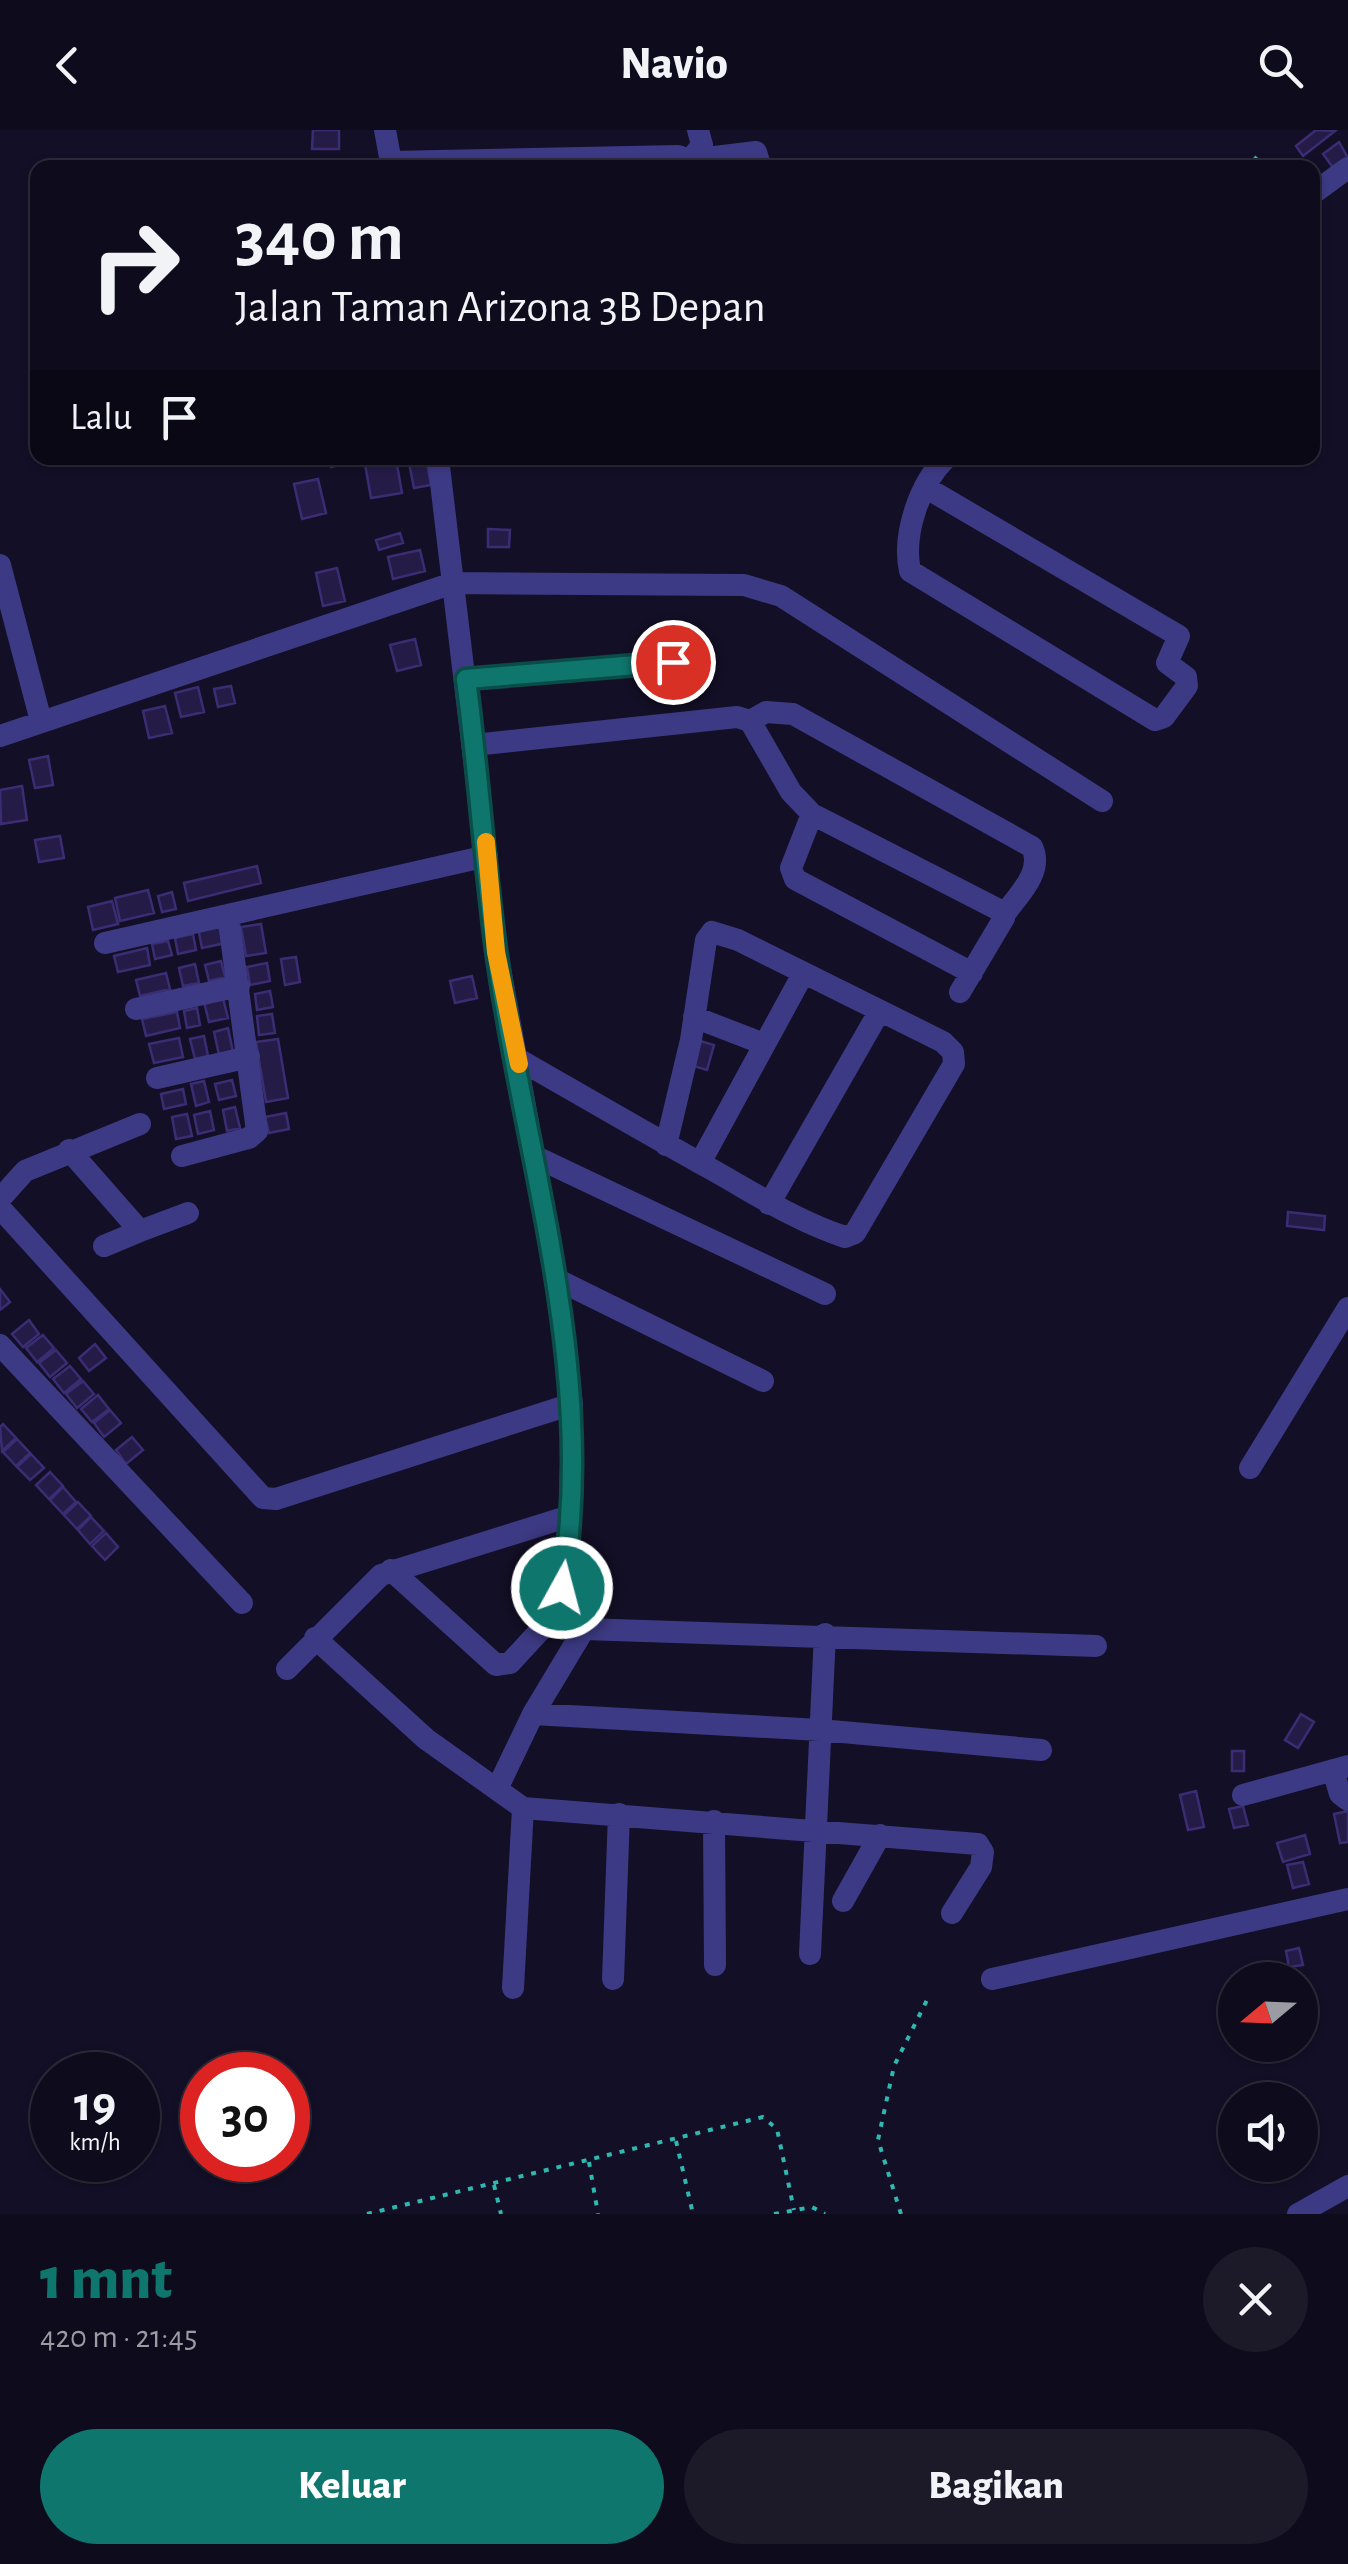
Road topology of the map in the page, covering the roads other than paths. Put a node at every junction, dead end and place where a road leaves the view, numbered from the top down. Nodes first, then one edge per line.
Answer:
1 (385, 130) edge
2 (698, 130) edge
3 (391, 160) edge
4 (551, 160) edge
5 (685, 160) edge
6 (694, 160) edge
7 (713, 160) edge
8 (758, 160) edge
9 (1348, 168) edge
10 (1320, 188) edge
11 (439, 465) edge
12 (939, 465) edge
13 (925, 487) junction
14 (0, 564) edge
15 (453, 583) junction
16 (673, 662) dead end
17 (466, 679) junction
18 (750, 720) junction
19 (41, 721) junction
20 (0, 736) edge
21 (474, 745) junction
22 (1102, 801) dead end
23 (812, 814) junction
24 (488, 856) junction
25 (228, 915) junction
26 (1004, 915) junction
27 (105, 944) dead end
28 (803, 974) junction
29 (238, 986) junction
30 (136, 1009) dead end
31 (879, 1012) junction
32 (694, 1018) junction
33 (764, 1044) junction
34 (249, 1057) junction
35 (518, 1059) junction
36 (157, 1078) dead end
37 (140, 1124) dead end
38 (666, 1144) junction
39 (69, 1150) junction
40 (182, 1156) dead end
41 (536, 1157) junction
42 (700, 1163) junction
43 (0, 1199) edge
44 (769, 1204) junction
45 (0, 1208) edge
46 (188, 1213) dead end
47 (140, 1231) junction
48 (104, 1246) dead end
49 (556, 1280) junction
50 (825, 1294) dead end
51 (1348, 1308) edge
52 (0, 1345) edge
53 (763, 1381) dead end
54 (572, 1404) junction
55 (1250, 1468) dead end
56 (570, 1516) junction
57 (391, 1570) junction
58 (242, 1603) dead end
59 (558, 1611) junction
60 (584, 1628) junction
61 (825, 1634) junction
62 (314, 1638) junction
63 (1096, 1646) dead end
64 (287, 1669) dead end
65 (533, 1714) junction
66 (820, 1730) junction
67 (1041, 1750) dead end
68 (1340, 1768) edge
69 (497, 1789) junction
70 (1244, 1795) dead end
71 (1348, 1800) edge
72 (524, 1808) junction
73 (619, 1814) junction
74 (714, 1821) junction
75 (815, 1829) junction
76 (880, 1835) junction
77 (1348, 1898) edge
78 (843, 1901) dead end
79 (952, 1913) dead end
80 (810, 1954) dead end
81 (715, 1965) dead end
82 (612, 1979) dead end
83 (992, 1980) dead end
84 (513, 1988) dead end
85 (1348, 2186) edge
86 (1298, 2214) edge

1 - 3 street
2 - 6 street
4 - 5 street
7 - 8 street
9 - 10 street
11 - 15 street
12 - 13 street
13 - 13 street
14 - 19 street
15 - 17 street
15 - 19 street
15 - 22 street
16 - 17 street
17 - 21 street
18 - 21 street
18 - 23 street
18 - 26 street
19 - 20 street
21 - 24 street
23 - 26 street
23 - 26 street
24 - 25 street
24 - 35 street
25 - 27 street
25 - 29 street
28 - 31 street
28 - 32 street
28 - 33 street
29 - 30 street
29 - 34 street
31 - 44 street
31 - 44 street
32 - 33 street
32 - 38 street
33 - 42 street
34 - 36 street
34 - 40 street
35 - 38 street
35 - 41 street
37 - 39 street
38 - 42 street
39 - 43 street
39 - 47 street
41 - 49 street
41 - 50 street
42 - 44 street
45 - 54 street
46 - 47 street
47 - 48 street
49 - 53 street
49 - 54 street
51 - 55 street
52 - 58 street
54 - 56 street
56 - 57 street
56 - 59 street
57 - 59 street
57 - 62 street
59 - 60 street
60 - 61 street
60 - 65 street
61 - 63 street
61 - 66 street
62 - 64 street
62 - 69 street
65 - 66 street
65 - 69 street
66 - 67 street
66 - 75 street
68 - 70 street
68 - 71 street
69 - 72 street
72 - 73 street
72 - 84 street
73 - 74 street
73 - 82 street
74 - 75 street
74 - 81 street
75 - 76 street
75 - 80 street
76 - 78 street
76 - 79 street
77 - 83 street
85 - 86 street

